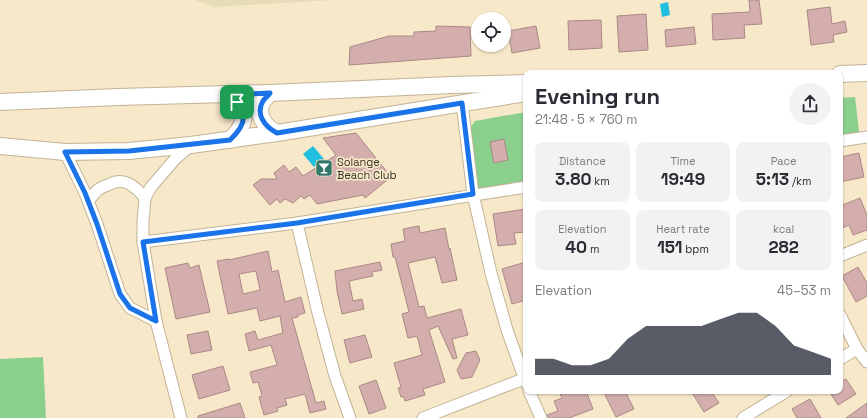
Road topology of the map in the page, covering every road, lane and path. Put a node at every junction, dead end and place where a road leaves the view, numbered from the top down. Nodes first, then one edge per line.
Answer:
1 (867, 73) edge
2 (843, 74) edge
3 (523, 83) edge
4 (270, 93) junction
5 (523, 93) edge
6 (229, 95) junction
7 (0, 102) edge
8 (462, 103) junction
9 (277, 133) junction
10 (867, 136) edge
11 (230, 140) junction
12 (843, 140) edge
13 (191, 145) junction
14 (0, 146) edge
15 (65, 152) junction
16 (523, 187) edge
17 (473, 194) junction
18 (145, 198) junction
19 (88, 201) junction
20 (297, 223) junction
21 (143, 242) junction
22 (867, 245) edge
23 (843, 255) edge
24 (156, 321) junction
25 (843, 321) edge
26 (857, 349) junction
27 (843, 357) edge
28 (867, 362) edge
29 (523, 374) edge
30 (523, 381) edge
31 (530, 394) edge
32 (782, 394) edge
33 (181, 418) edge
34 (350, 418) edge
35 (423, 418) edge
36 (541, 418) edge
37 (743, 418) edge

1 - 2 street
3 - 4 street
4 - 6 street
4 - 9 street
5 - 8 street
6 - 7 street
6 - 11 street
8 - 9 street
8 - 17 street
9 - 11 street
10 - 12 street
11 - 13 street
13 - 15 street
13 - 18 street
14 - 15 street
15 - 19 street
16 - 17 street
17 - 20 street
17 - 29 street
18 - 19 street
18 - 21 street
19 - 24 street
20 - 21 street
20 - 34 street
21 - 24 street
22 - 23 street
24 - 33 street
25 - 26 street
26 - 27 street
26 - 28 street
30 - 35 street
31 - 36 street
32 - 37 street

